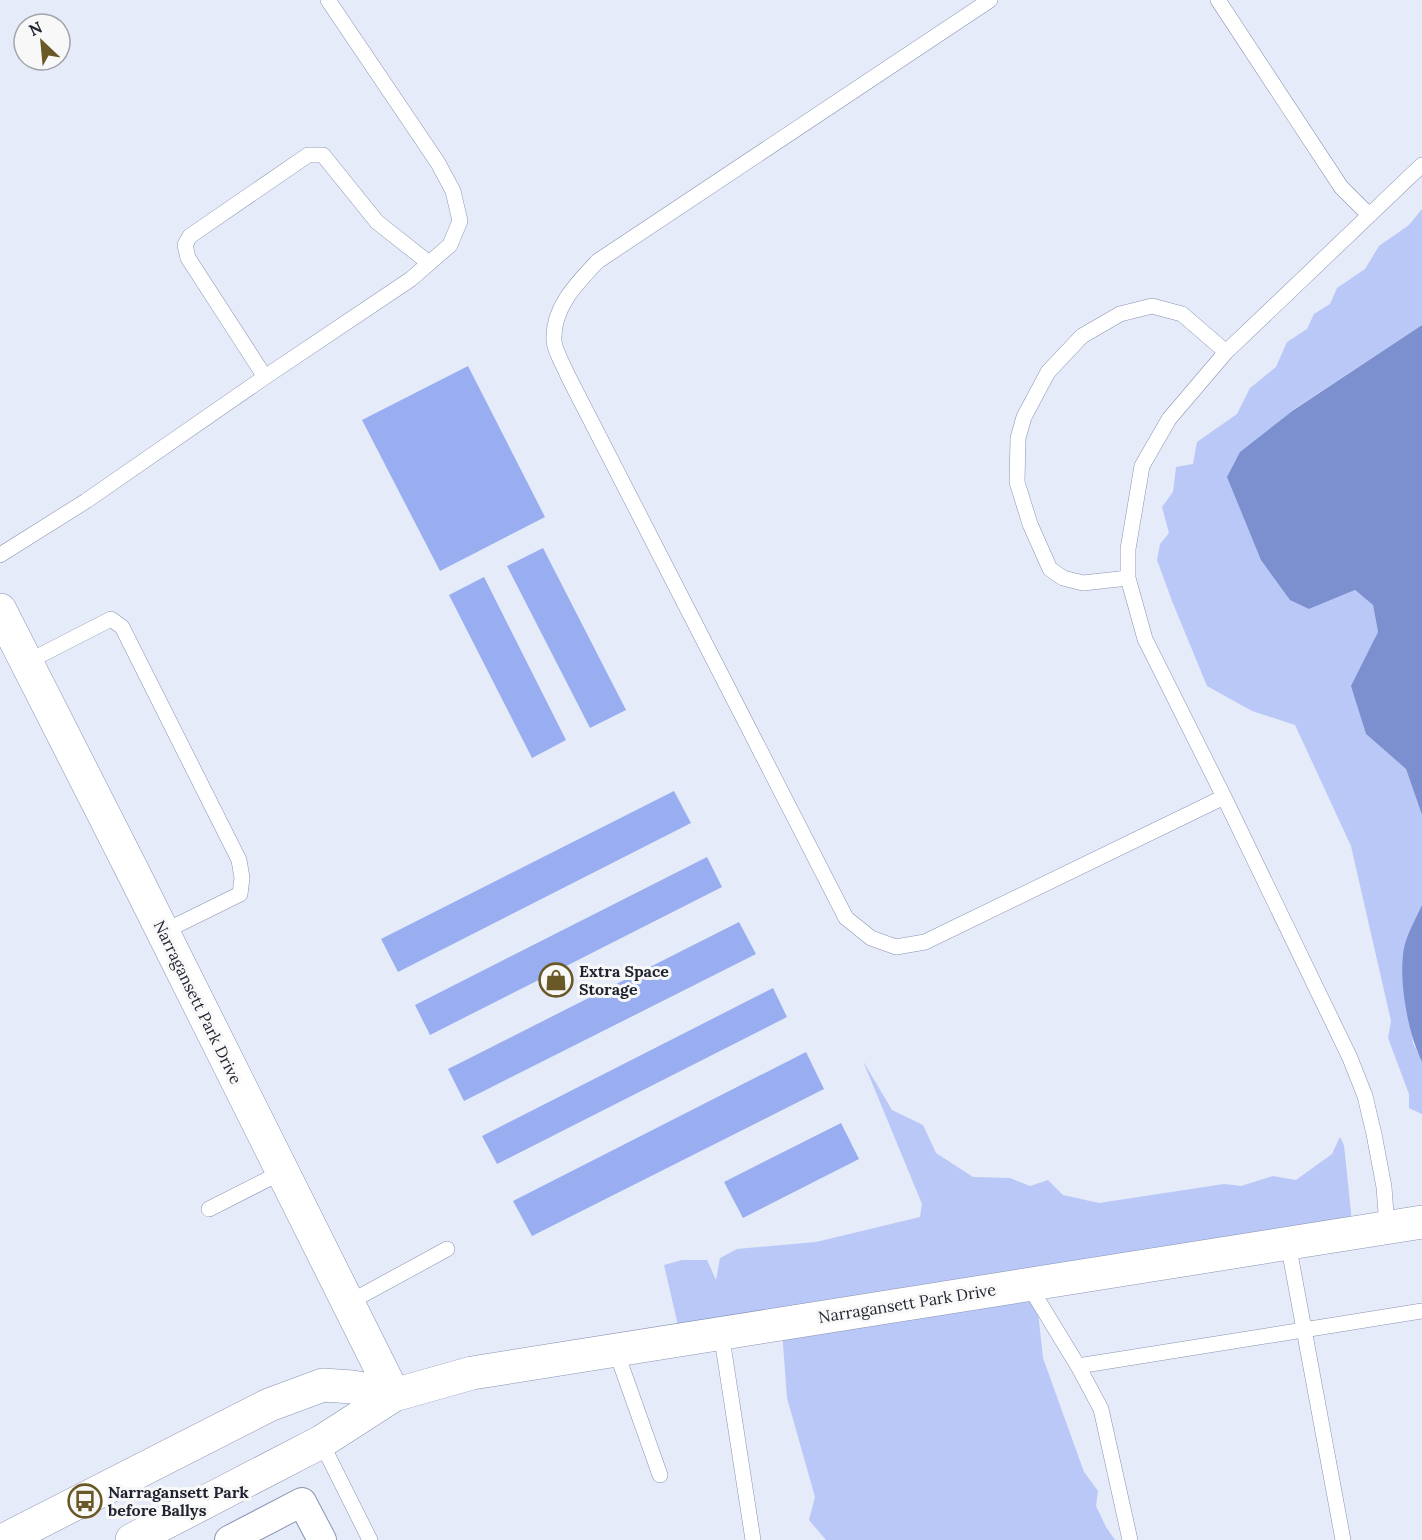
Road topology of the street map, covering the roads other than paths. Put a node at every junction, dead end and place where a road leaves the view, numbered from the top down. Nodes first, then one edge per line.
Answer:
1 (328, 0) edge
2 (990, 0) edge
3 (1218, 0) edge
4 (1422, 165) edge
5 (1369, 215) junction
6 (429, 263) junction
7 (1226, 352) junction
8 (265, 377) junction
9 (0, 555) edge
10 (1128, 578) junction
11 (0, 610) edge
12 (27, 662) junction
13 (1224, 797) junction
14 (163, 932) junction
15 (282, 1172) junction
16 (209, 1209) dead end
17 (1422, 1221) edge
18 (1387, 1227) junction
19 (1288, 1243) junction
20 (447, 1249) dead end
21 (1028, 1284) junction
22 (348, 1303) junction
23 (1422, 1311) edge
24 (1305, 1330) junction
25 (721, 1332) junction
26 (616, 1352) junction
27 (1078, 1366) junction
28 (394, 1395) junction
29 (321, 1442) junction
30 (660, 1475) dead end
31 (4, 1540) edge
32 (132, 1540) edge
33 (229, 1540) edge
34 (322, 1540) edge
35 (370, 1540) edge
36 (753, 1540) edge
37 (1130, 1540) edge
38 (1343, 1540) edge

1 - 6 lane
2 - 13 lane
3 - 5 lane
4 - 5 lane
5 - 7 lane
6 - 8 lane
6 - 8 lane
7 - 10 lane
7 - 10 lane
8 - 9 lane
10 - 13 lane
11 - 12 street, Narragansett Park Drive
12 - 14 street, Narragansett Park Drive
12 - 14 lane
13 - 18 lane
14 - 15 street, Narragansett Park Drive
15 - 16 lane
15 - 22 street, Narragansett Park Drive
17 - 18 street, Narragansett Park Drive
18 - 19 street, Narragansett Park Drive
19 - 21 street, Narragansett Park Drive
19 - 24 lane
20 - 22 lane
21 - 25 street, Narragansett Park Drive
21 - 27 lane
22 - 28 street, Narragansett Park Drive
23 - 24 lane
24 - 27 lane
24 - 38 lane
25 - 26 street, Narragansett Park Drive
25 - 36 lane
26 - 28 street, Narragansett Park Drive
26 - 30 lane
27 - 37 lane
28 - 29 street, Narragansett Park Drive
28 - 31 street, Narragansett Park Drive
29 - 32 street, Narragansett Park Drive
29 - 35 lane
33 - 34 street

